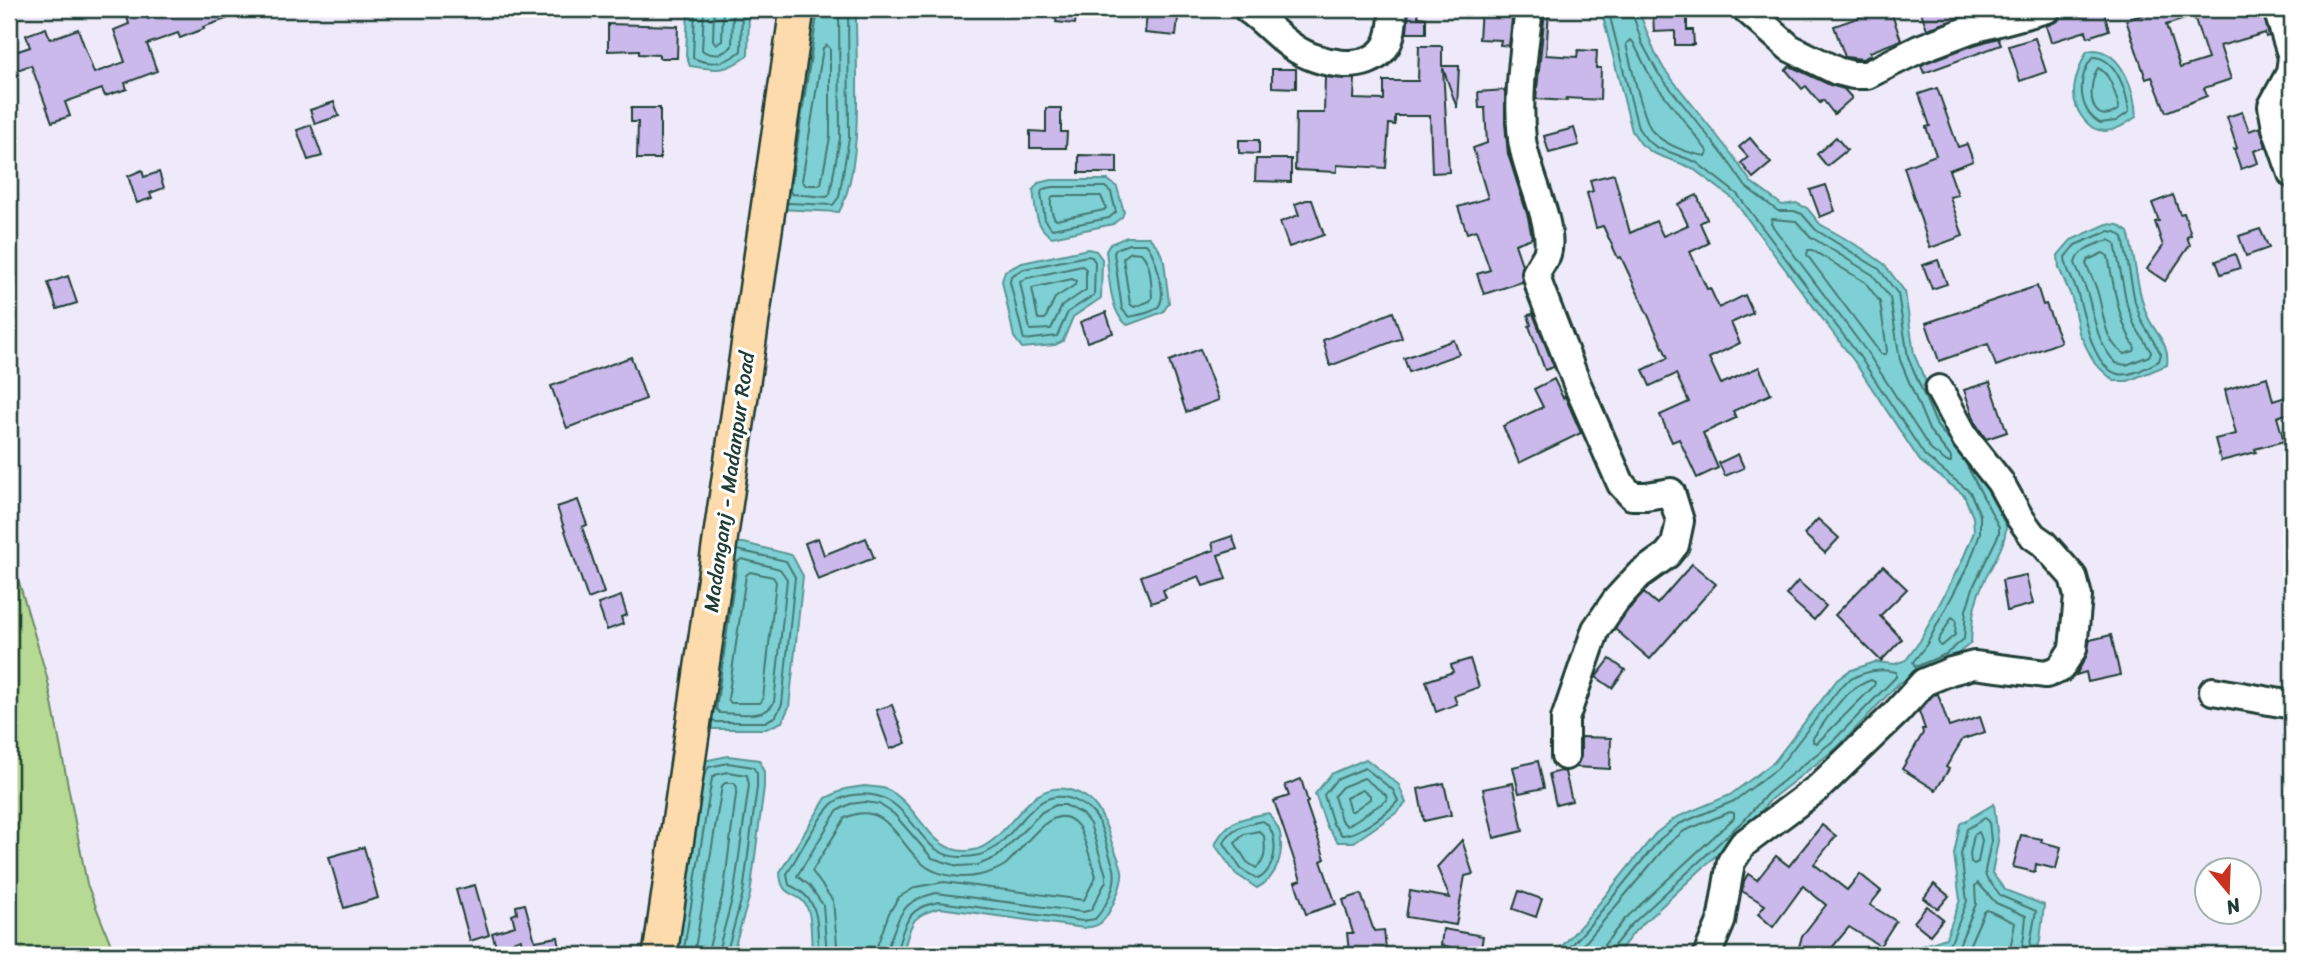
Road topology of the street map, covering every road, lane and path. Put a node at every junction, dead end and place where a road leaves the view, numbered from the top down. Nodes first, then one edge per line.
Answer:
1 (797, 9) edge
2 (1247, 9) edge
3 (1394, 9) edge
4 (1529, 9) edge
5 (1746, 9) edge
6 (2047, 9) edge
7 (2277, 9) edge
8 (2292, 174) edge
9 (1939, 389) dead end
10 (2213, 691) dead end
11 (2292, 705) edge
12 (1565, 756) dead end
13 (660, 955) edge
14 (1707, 955) edge

1 - 13 main road, Madanganj - Madanpur Road
2 - 3 street
4 - 12 street
5 - 6 street
7 - 8 street
9 - 14 street
10 - 11 street

